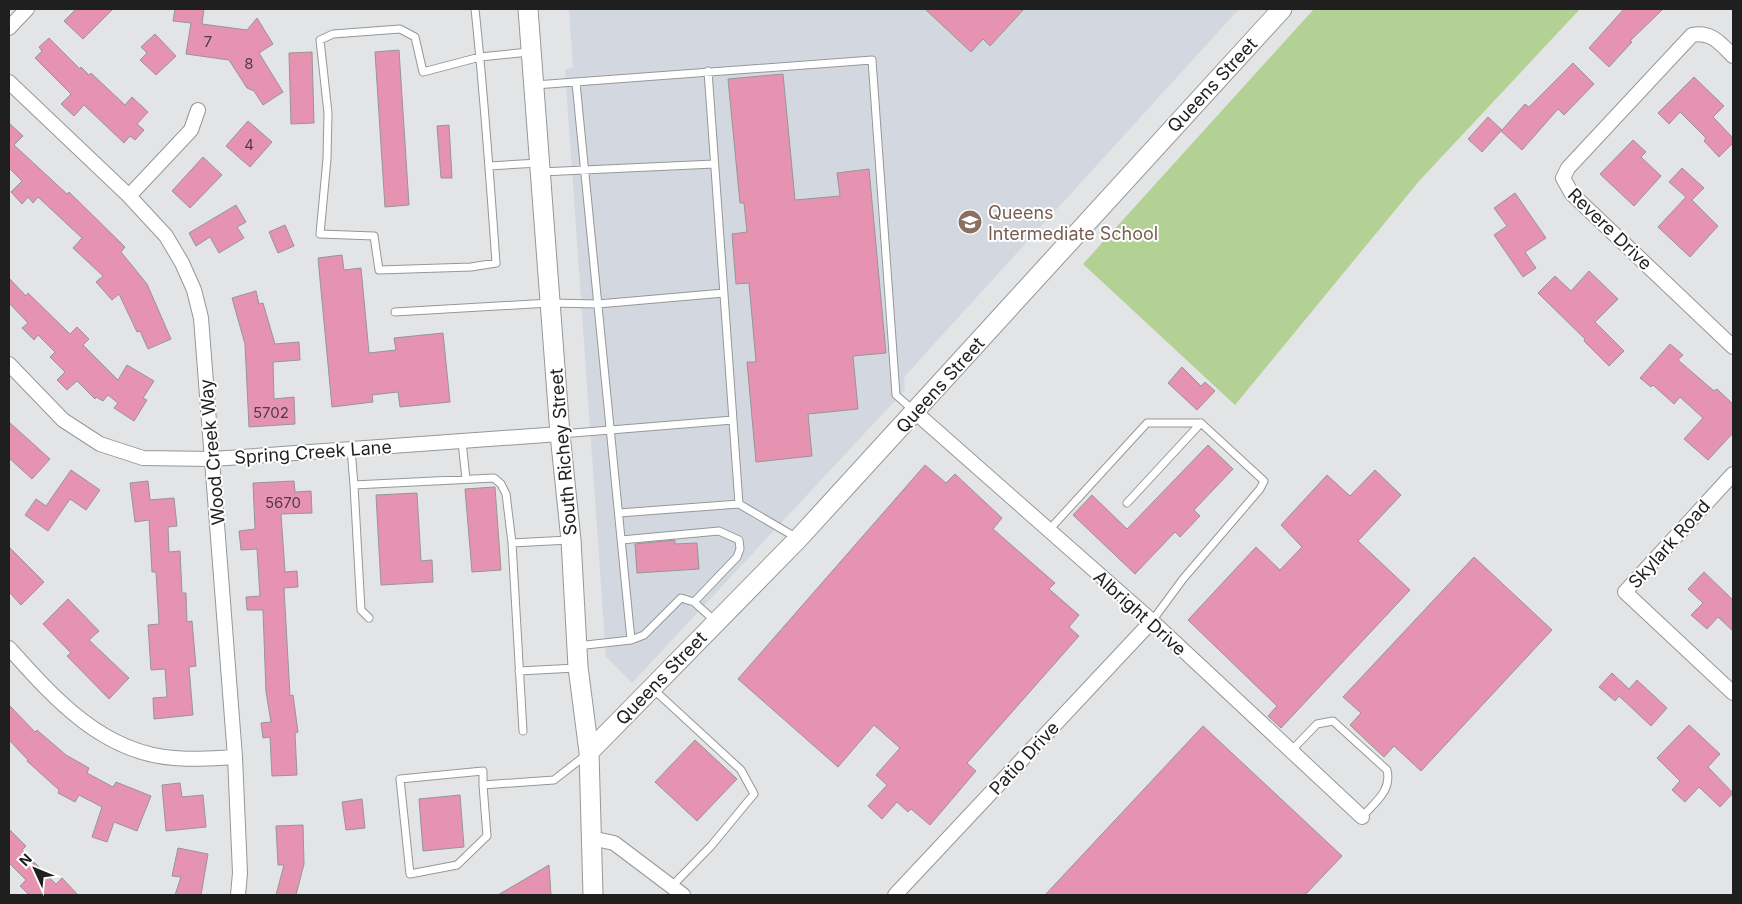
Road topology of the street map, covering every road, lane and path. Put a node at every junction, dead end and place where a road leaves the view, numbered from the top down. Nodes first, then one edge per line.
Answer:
1 (27, 9) edge
2 (475, 9) edge
3 (528, 9) edge
4 (1282, 9) edge
5 (9, 28) edge
6 (532, 52) junction
7 (1733, 56) edge
8 (480, 57) junction
9 (708, 71) junction
10 (9, 82) edge
11 (576, 83) junction
12 (535, 85) junction
13 (198, 110) dead end
14 (714, 164) junction
15 (489, 166) junction
16 (540, 167) junction
17 (585, 170) junction
18 (129, 196) junction
19 (724, 293) junction
20 (550, 303) junction
21 (598, 304) junction
22 (395, 312) dead end
23 (1733, 346) edge
24 (9, 364) edge
25 (915, 412) junction
26 (733, 420) junction
27 (1200, 423) junction
28 (610, 429) junction
29 (560, 434) junction
30 (462, 442) junction
31 (351, 450) junction
32 (213, 459) junction
33 (1733, 474) edge
34 (466, 479) junction
35 (354, 485) junction
36 (1128, 503) dead end
37 (738, 504) junction
38 (619, 513) junction
39 (1048, 532) junction
40 (798, 539) junction
41 (570, 540) junction
42 (622, 540) junction
43 (512, 543) junction
44 (694, 602) junction
45 (369, 618) dead end
46 (1152, 621) junction
47 (716, 622) junction
48 (631, 640) junction
49 (577, 646) junction
50 (9, 648) edge
51 (578, 668) junction
52 (519, 671) junction
53 (652, 688) junction
54 (1733, 693) edge
55 (523, 731) dead end
56 (1291, 751) junction
57 (589, 752) junction
58 (235, 757) junction
59 (483, 785) junction
60 (1362, 817) joint
61 (591, 838) junction
62 (677, 891) edge
63 (238, 895) edge
64 (593, 895) edge
65 (895, 895) edge

1 - 5 street
2 - 8 lane
3 - 6 street, South Richey Street
4 - 25 street, Queens Street
6 - 8 lane
6 - 12 street, South Richey Street
7 - 23 street, Revere Drive
8 - 15 lane
8 - 15 lane
9 - 11 lane
9 - 14 lane
9 - 25 lane
10 - 18 street, Wood Creek Way
11 - 12 lane
11 - 17 lane
12 - 16 street, South Richey Street
13 - 18 street
14 - 17 lane
14 - 19 lane
15 - 16 lane
16 - 17 lane
16 - 20 street, South Richey Street
17 - 21 lane
18 - 32 street, Wood Creek Way
19 - 21 lane
19 - 26 lane
20 - 21 lane
20 - 22 lane
20 - 29 street, South Richey Street
21 - 28 lane
24 - 32 street, Spring Creek Lane
25 - 39 street, Albright Drive
25 - 40 street, Queens Street
26 - 28 lane
26 - 37 lane
27 - 36 lane
27 - 39 lane
27 - 46 lane
28 - 29 lane
28 - 38 lane
29 - 30 street, Spring Creek Lane
29 - 41 street, South Richey Street
30 - 31 street, Spring Creek Lane
30 - 34 lane
31 - 32 street, Spring Creek Lane
31 - 35 lane
32 - 58 street, Wood Creek Way
33 - 54 street, Skylark Road
34 - 35 lane
34 - 43 lane
35 - 45 lane
37 - 38 lane
37 - 40 lane
38 - 42 lane
39 - 46 street, Albright Drive
40 - 47 street, Queens Street
41 - 43 lane
41 - 49 street, South Richey Street
42 - 44 lane
42 - 48 lane
43 - 52 lane
44 - 47 lane
44 - 48 lane
46 - 56 street, Albright Drive
46 - 65 street, Patio Drive
47 - 53 street, Queens Street
48 - 49 lane
49 - 51 street, South Richey Street
50 - 58 street
51 - 52 lane
51 - 57 street, South Richey Street
52 - 55 lane
53 - 57 street, Queens Street
53 - 62 lane
56 - 60 street, Albright Drive
56 - 60 lane
57 - 59 lane
57 - 61 street, South Richey Street
58 - 63 street, Wood Creek Way
59 - 59 lane
61 - 62 street
61 - 64 street, South Richey Street

